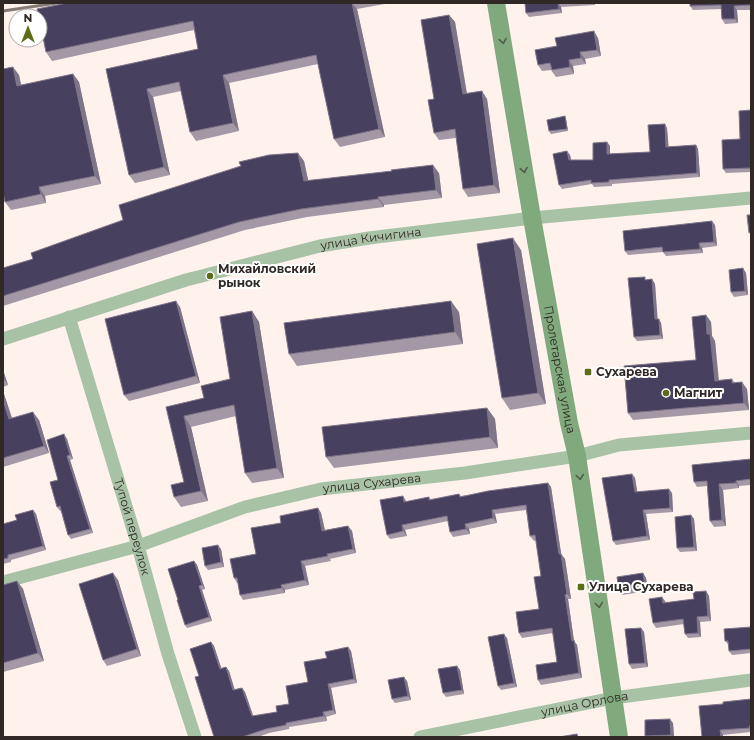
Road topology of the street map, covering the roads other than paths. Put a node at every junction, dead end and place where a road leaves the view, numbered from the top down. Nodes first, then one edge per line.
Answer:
1 (496, 3) edge
2 (751, 198) edge
3 (532, 218) junction
4 (69, 318) junction
5 (3, 339) edge
6 (751, 433) edge
7 (577, 456) junction
8 (138, 546) junction
9 (3, 582) edge
10 (751, 680) edge
11 (613, 698) junction
12 (195, 737) edge
13 (420, 737) edge
14 (619, 737) edge

1 -> 3 main road, Пролетарская улица
2 - 3 street, улица Кичигина
3 - 4 street, улица Кичигина
3 - 7 main road, Пролетарская улица
4 - 5 street, улица Кичигина
4 - 8 street, Тупой переулок
6 - 7 street, улица Сухарева
7 - 8 street, улица Сухарева
7 -> 11 main road, Пролетарская улица
8 - 9 street, улица Сухарева
8 - 12 street, Тупой переулок
10 - 11 street, улица Орлова
11 - 13 street, улица Орлова
11 - 14 main road, Пролетарская улица

